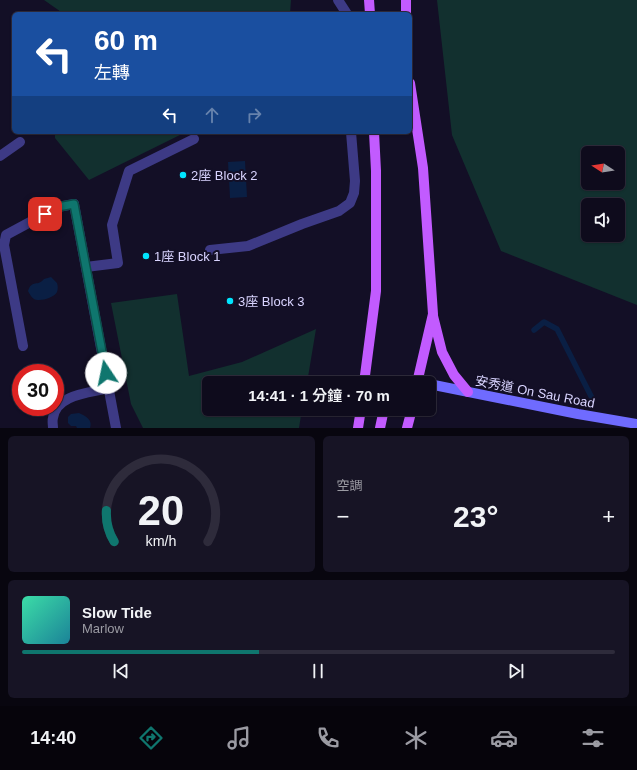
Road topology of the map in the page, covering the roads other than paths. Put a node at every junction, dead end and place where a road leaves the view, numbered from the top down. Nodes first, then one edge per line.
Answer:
1 (338, 0) edge
2 (370, 0) edge
3 (406, 0) edge
4 (346, 12) edge
5 (370, 12) edge
6 (406, 12) edge
7 (412, 95) edge
8 (351, 134) edge
9 (374, 134) edge
10 (194, 139) dead end
11 (20, 142) dead end
12 (0, 156) edge
13 (210, 250) dead end
14 (86, 267) junction
15 (433, 314) junction
16 (23, 346) dead end
17 (365, 376) edge
18 (420, 376) edge
19 (436, 385) edge
20 (109, 388) junction
21 (468, 392) junction
22 (360, 416) edge
23 (383, 416) edge
24 (410, 416) edge
25 (637, 424) edge
26 (53, 428) edge
27 (116, 428) edge
28 (358, 428) edge
29 (380, 428) edge
30 (407, 428) edge

1 - 4 street
2 - 5 main road
3 - 6 main road
7 - 15 main road
8 - 13 street
9 - 17 main road
10 - 14 street
11 - 12 street
14 - 16 street
14 - 20 street
15 - 18 main road
15 - 21 main road
19 - 21 main road, 安秀道 On Sau Road
20 - 26 street
20 - 27 street
21 - 25 main road, 安秀道 On Sau Road
22 - 28 main road
23 - 29 main road
24 - 30 main road

